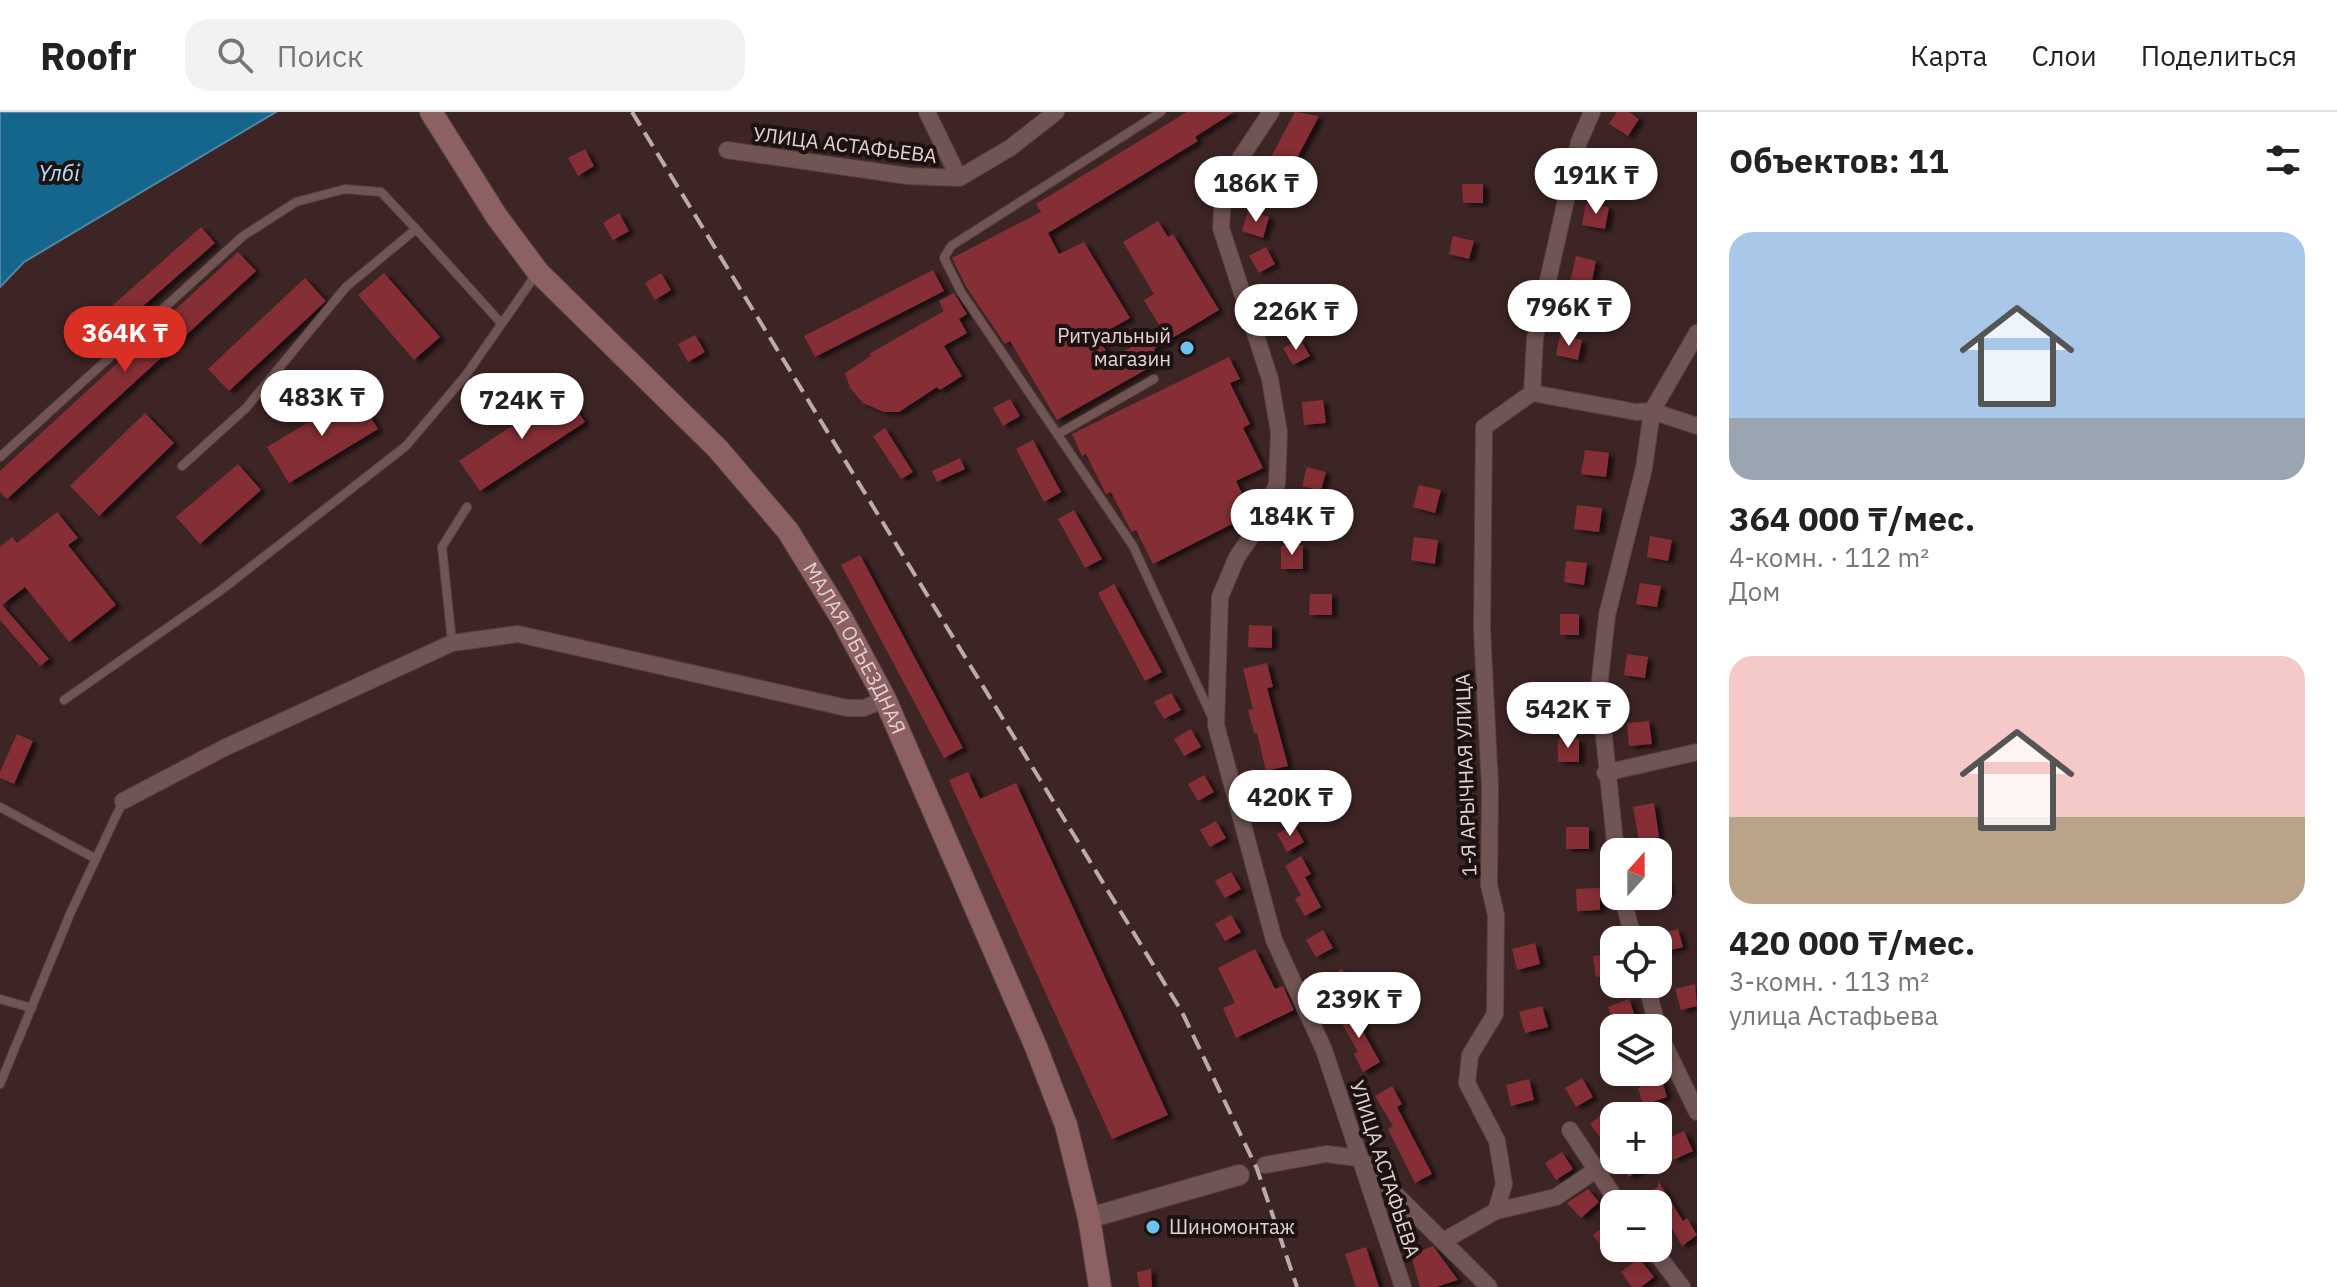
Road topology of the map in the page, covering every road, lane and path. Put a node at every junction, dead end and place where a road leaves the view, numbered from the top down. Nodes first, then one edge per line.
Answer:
1 (431, 112) edge
2 (927, 112) edge
3 (1056, 112) edge
4 (1161, 112) edge
5 (1271, 112) edge
6 (1592, 112) edge
7 (727, 150) dead end
8 (959, 178) junction
9 (416, 229) junction
10 (538, 272) junction
11 (501, 323) junction
12 (1697, 333) edge
13 (1154, 379) dead end
14 (1532, 393) junction
15 (1652, 411) junction
16 (1697, 426) edge
17 (1058, 434) junction
18 (0, 457) edge
19 (182, 466) dead end
20 (467, 507) dead end
21 (452, 643) junction
22 (885, 699) junction
23 (64, 700) dead end
24 (1216, 725) junction
25 (1697, 752) edge
26 (1605, 773) junction
27 (123, 801) joint
28 (0, 807) edge
29 (1614, 838) edge
30 (96, 859) junction
31 (1650, 998) edge
32 (0, 999) edge
33 (32, 1008) junction
34 (1, 1079) edge
35 (1697, 1112) edge
36 (1570, 1130) dead end
37 (1359, 1158) junction
38 (1265, 1165) dead end
39 (1596, 1170) junction
40 (1239, 1175) dead end
41 (1610, 1190) edge
42 (1496, 1211) junction
43 (1089, 1218) junction
44 (1445, 1240) junction
45 (1663, 1262) edge
46 (1100, 1287) edge
47 (1403, 1287) edge
48 (1489, 1287) edge
49 (1682, 1287) edge

1 - 10 main road, МАЛАЯ ОБЪЕЗДНАЯ
2 - 8 street, УЛИЦА АСТАФЬЕВА
3 - 8 street, УЛИЦА АСТАФЬЕВА
4 - 17 lane
5 - 24 street, УЛИЦА АСТАФЬЕВА
6 - 14 street
7 - 8 street, УЛИЦА АСТАФЬЕВА
9 - 11 lane
9 - 18 lane
9 - 19 lane
10 - 11 lane
10 - 22 main road, МАЛАЯ ОБЪЕЗДНАЯ
11 - 23 lane
12 - 15 street
13 - 17 lane
14 - 15 street
14 - 42 street, 1-Я АРЫЧНАЯ УЛИЦА
15 - 16 street
15 - 26 street
17 - 24 lane
20 - 21 lane
21 - 22 street
21 - 27 street
22 - 43 main road, МАЛАЯ ОБЪЕЗДНАЯ
24 - 37 street, УЛИЦА АСТАФЬЕВА
25 - 26 street
26 - 29 street
27 - 30 lane
28 - 30 lane
30 - 33 lane
31 - 35 street
32 - 33 lane
33 - 34 lane
36 - 39 street
37 - 38 street
37 - 44 street
37 - 47 street, УЛИЦА АСТАФЬЕВА
39 - 41 street
39 - 42 street
40 - 43 street
42 - 44 street
43 - 46 main road, МАЛАЯ ОБЪЕЗДНАЯ
44 - 48 street
45 - 49 street

